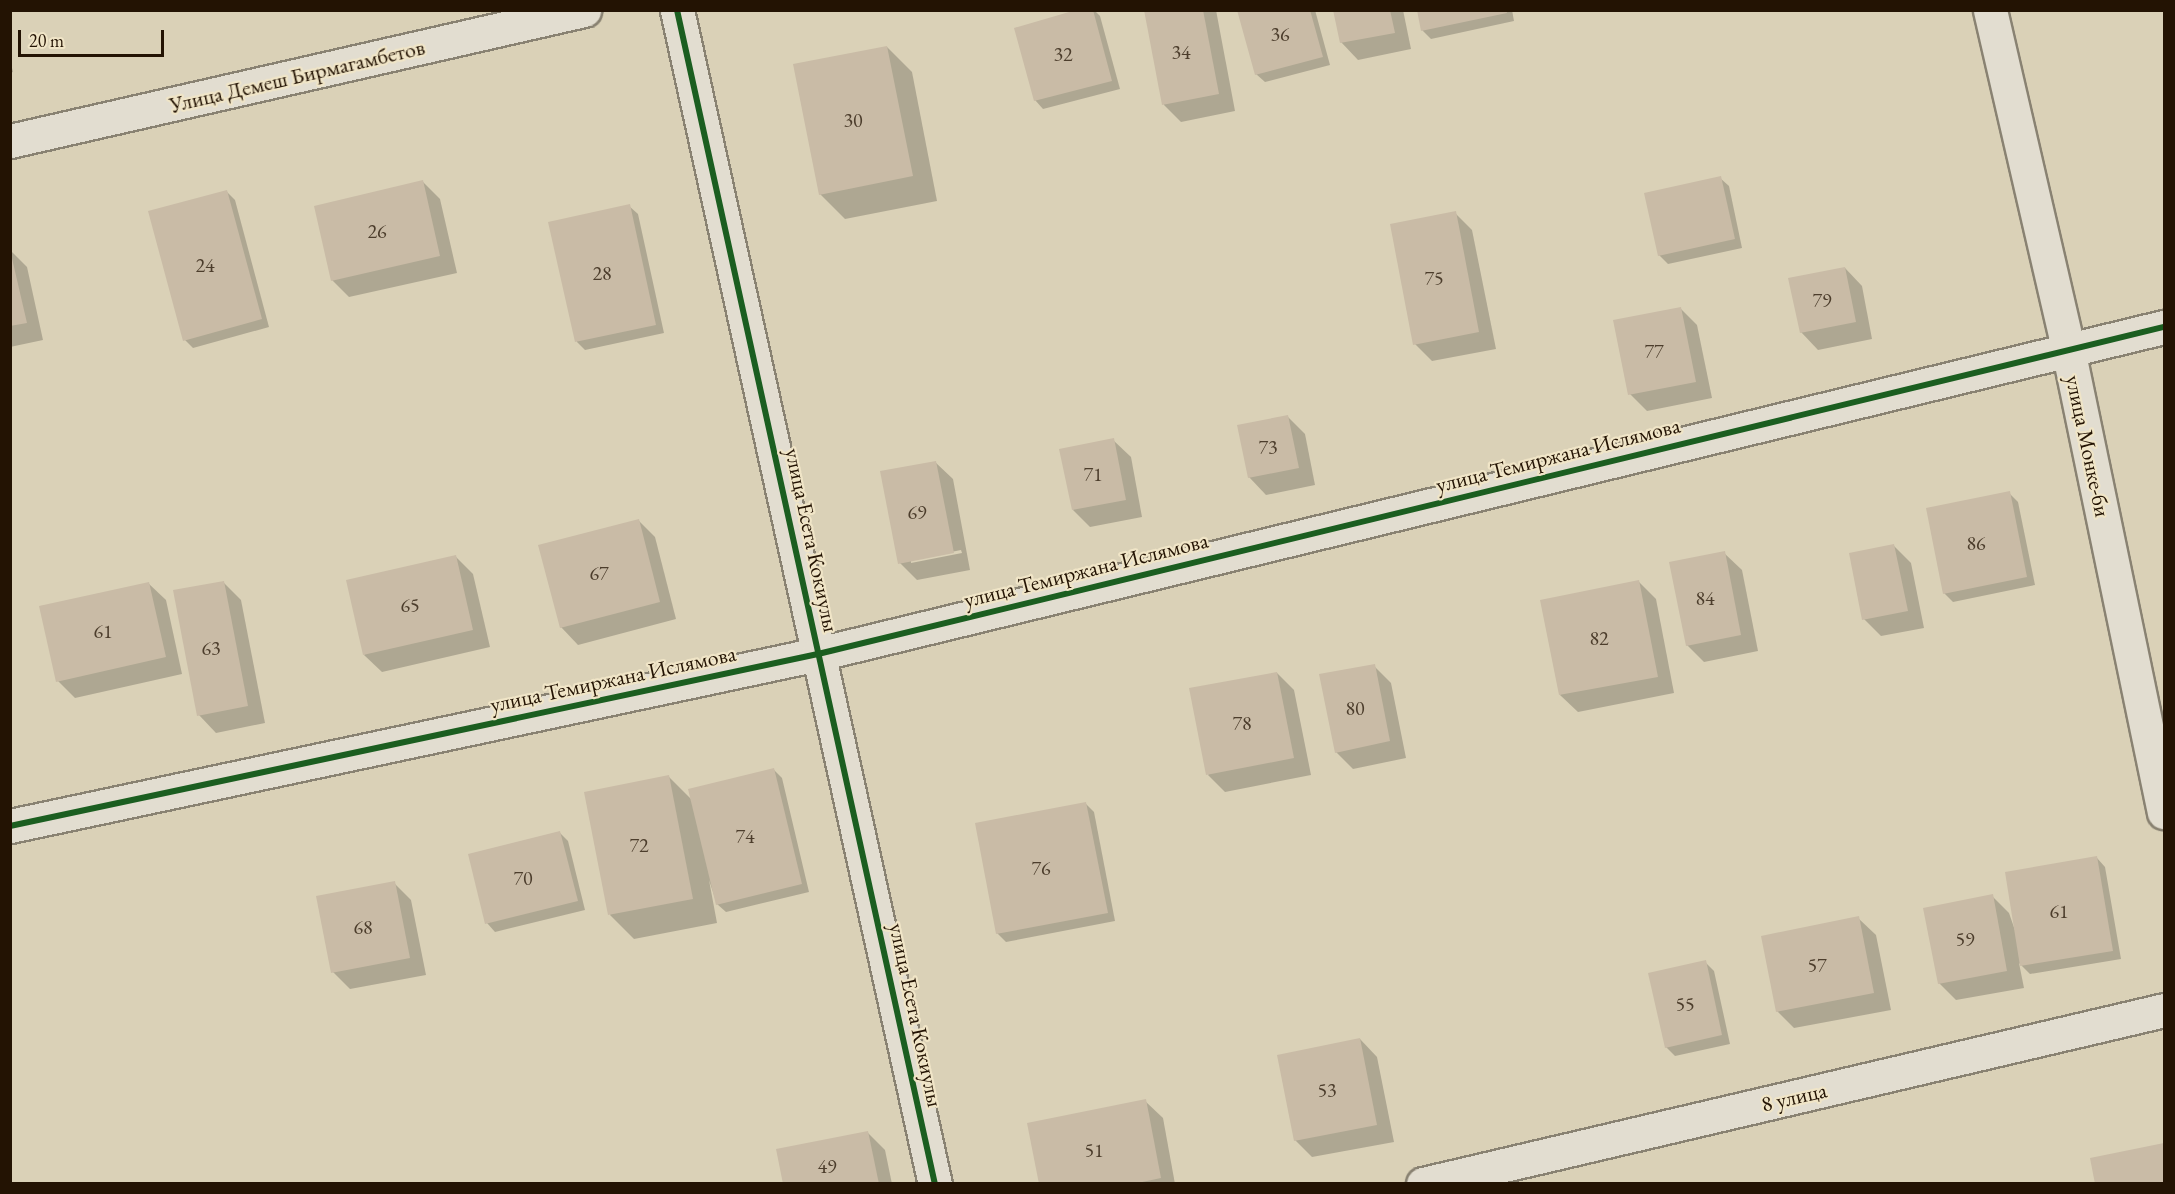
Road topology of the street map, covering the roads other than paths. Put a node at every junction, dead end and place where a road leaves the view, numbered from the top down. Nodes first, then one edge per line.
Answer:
1 (585, 10) edge
2 (677, 10) edge
3 (1990, 10) edge
4 (10, 141) edge
5 (2164, 327) edge
6 (2068, 349) junction
7 (818, 654) junction
8 (2164, 812) edge
9 (10, 825) edge
10 (2164, 1010) edge
11 (935, 1184) edge
12 (1423, 1184) edge

1 - 4 street, Улица Демеш Бирмагамбетов
2 - 7 street, улица Есета Кокиулы
3 - 6 street, улица Монке-би
5 - 6 street, улица Темиржана Ислямова
6 - 7 street, улица Темиржана Ислямова
6 - 8 street, улица Монке-би
7 - 9 street, улица Темиржана Ислямова
7 - 11 street, улица Есета Кокиулы
10 - 12 street, 8 улица

